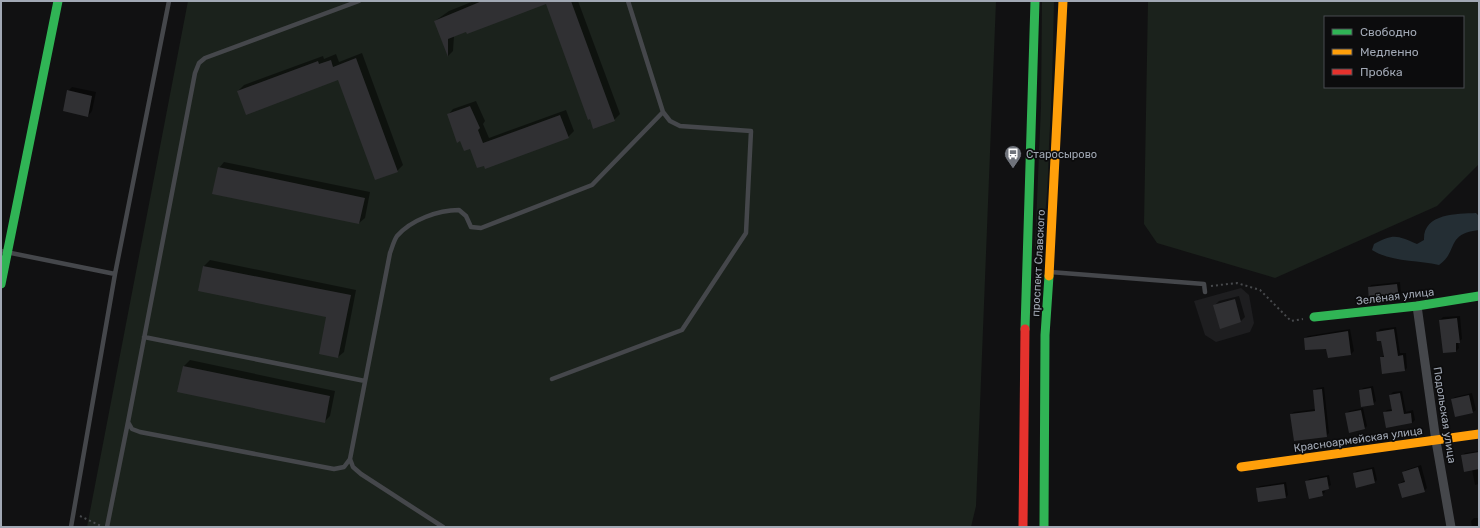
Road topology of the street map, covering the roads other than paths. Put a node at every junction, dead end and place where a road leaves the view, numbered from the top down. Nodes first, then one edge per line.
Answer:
1 (58, 1) edge
2 (169, 1) edge
3 (359, 1) edge
4 (628, 1) edge
5 (1035, 1) edge
6 (1063, 1) edge
7 (663, 112) junction
8 (4, 251) edge
9 (1049, 272) junction
10 (115, 274) junction
11 (1, 284) edge
12 (1204, 289) road end
13 (1479, 296) edge
14 (1417, 306) junction
15 (1314, 317) road end
16 (144, 336) junction
17 (552, 379) dead end
18 (365, 381) junction
19 (128, 422) junction
20 (1479, 434) edge
21 (1436, 441) junction
22 (350, 459) junction
23 (1241, 468) dead end
24 (1023, 488) junction
25 (1044, 490) junction
26 (71, 527) edge
27 (107, 527) edge
28 (443, 527) edge
29 (1016, 527) edge
30 (1023, 527) edge
31 (1044, 527) edge
32 (1047, 527) edge
33 (1451, 527) edge

1 - 8 main road
2 - 10 lane
3 - 16 lane
4 - 7 lane
5 - 24 main road, проспект Славского
6 - 9 main road, проспект Славского
7 - 17 lane
7 - 18 lane
8 - 10 lane
8 - 11 main road
9 - 12 lane
9 - 25 main road, проспект Славского
10 - 26 lane
13 - 14 main road, Зелёная улица
14 - 15 main road, Зелёная улица
14 - 21 street, Подольская улица
16 - 18 lane
16 - 19 lane
18 - 22 lane
19 - 22 lane
19 - 27 lane
20 - 21 main road, Красноармейская улица
21 - 23 main road, Красноармейская улица
21 - 33 street, Подольская улица
22 - 28 lane
24 - 29 main road
24 - 30 main road, проспект Славского
25 - 31 main road, проспект Славского
25 - 32 main road

